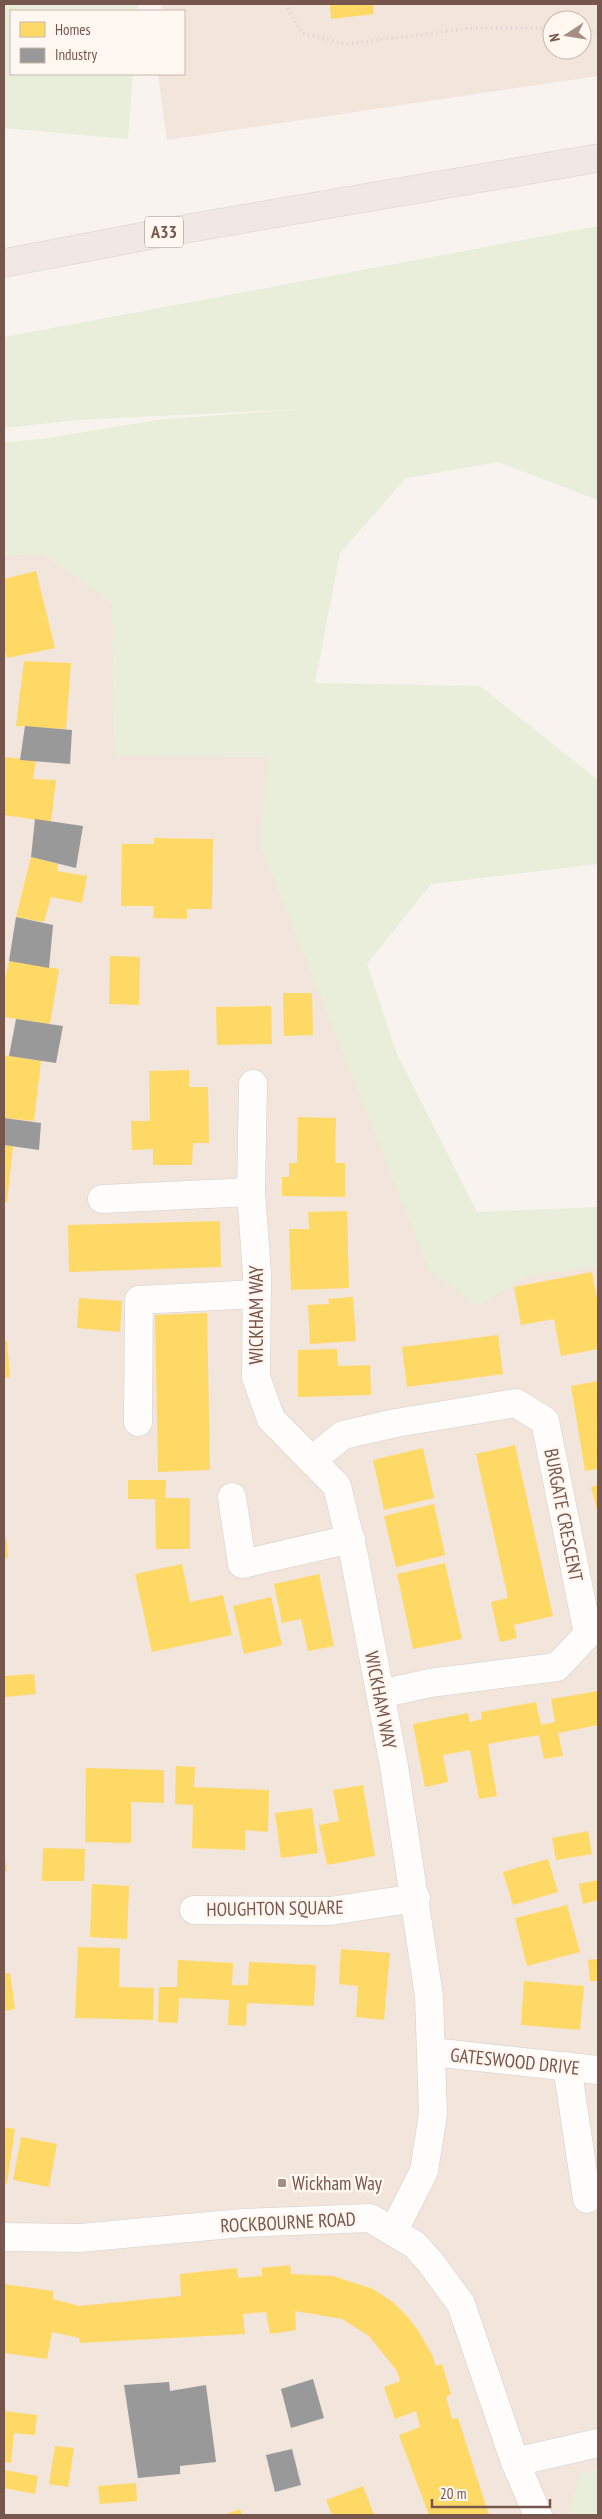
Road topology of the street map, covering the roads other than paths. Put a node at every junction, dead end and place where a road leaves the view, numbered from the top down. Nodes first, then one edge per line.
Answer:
1 (598, 158) edge
2 (4, 263) edge
3 (253, 1084) dead end
4 (251, 1192) junction
5 (102, 1199) dead end
6 (256, 1294) junction
7 (138, 1422) dead end
8 (312, 1460) junction
9 (232, 1497) dead end
10 (351, 1539) junction
11 (380, 1694) junction
12 (416, 1898) junction
13 (194, 1910) dead end
14 (432, 2052) junction
15 (567, 2066) junction
16 (598, 2070) edge
17 (587, 2199) dead end
18 (393, 2232) junction
19 (4, 2237) edge
20 (598, 2443) edge
21 (515, 2462) junction
22 (538, 2515) edge

1 - 2 highway, A33
3 - 4 street, WICKHAM WAY
4 - 5 street
4 - 6 street, WICKHAM WAY
6 - 7 street
6 - 8 street, WICKHAM WAY
8 - 10 street, WICKHAM WAY
8 - 11 street, BURGATE CRESCENT
9 - 10 street
10 - 11 street, WICKHAM WAY
11 - 12 street, WICKHAM WAY
12 - 13 street, HOUGHTON SQUARE
12 - 14 street, WICKHAM WAY
14 - 15 street, GATESWOOD DRIVE
14 - 18 street, WICKHAM WAY
15 - 16 street, GATESWOOD DRIVE
15 - 17 street
18 - 19 street, ROCKBOURNE ROAD
18 - 21 street, ROCKBOURNE ROAD
20 - 21 street
21 - 22 street, ROCKBOURNE ROAD

